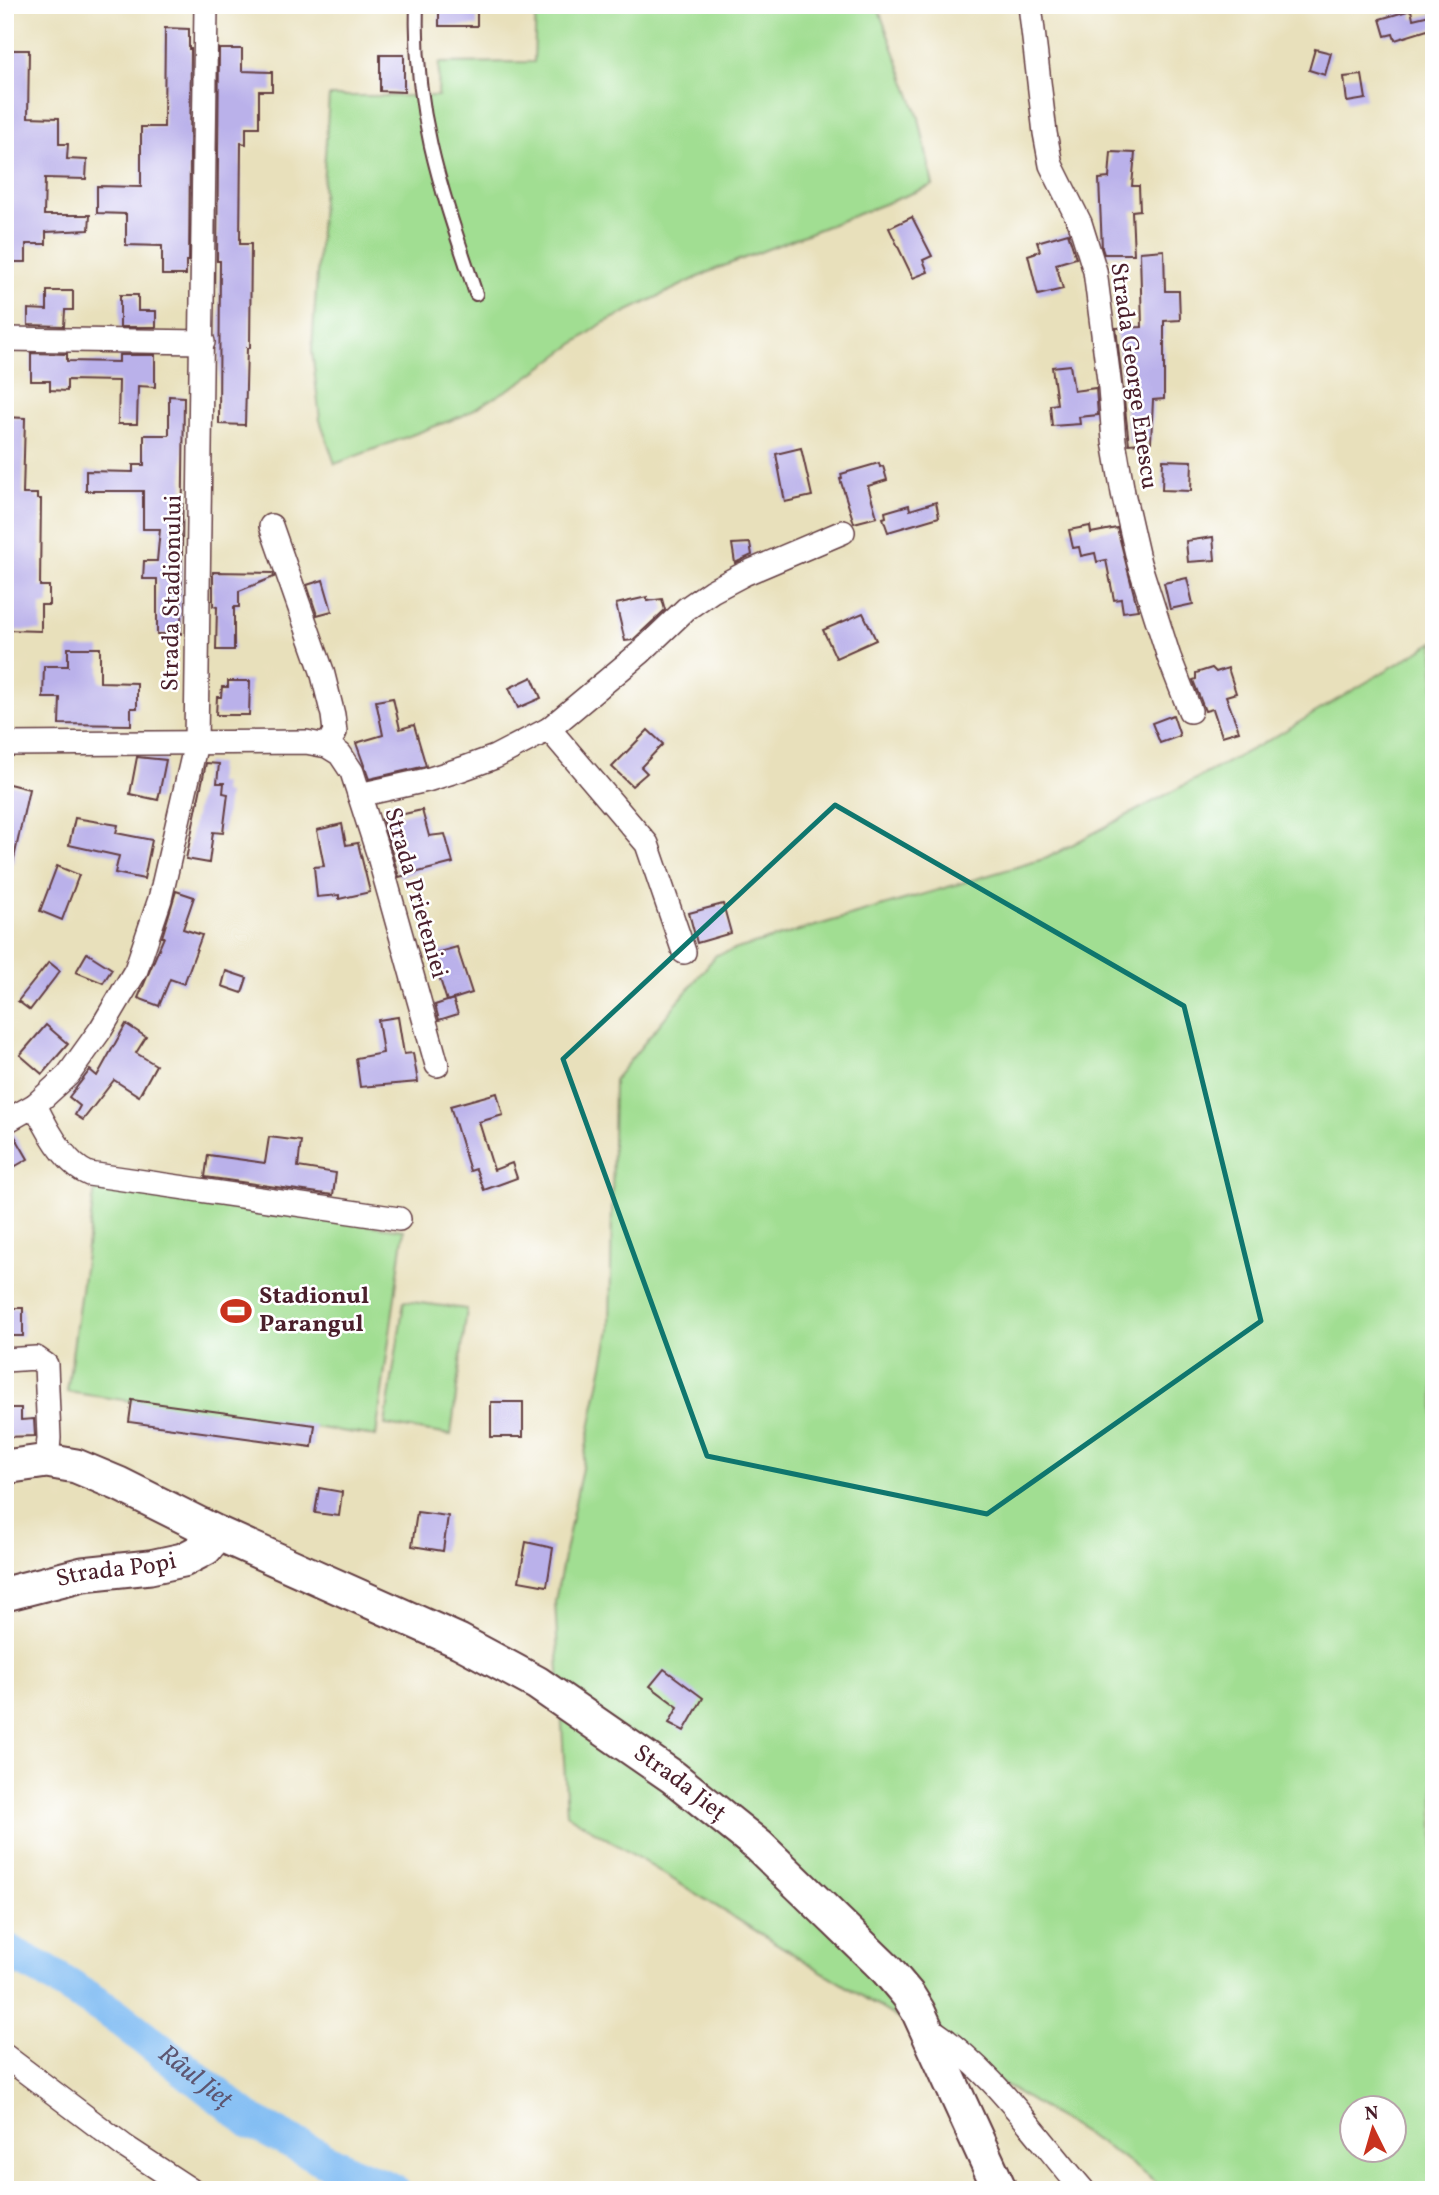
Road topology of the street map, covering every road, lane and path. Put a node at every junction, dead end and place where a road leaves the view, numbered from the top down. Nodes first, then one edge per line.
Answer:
1 (206, 5) edge
2 (416, 5) edge
3 (1030, 5) edge
4 (476, 295) dead end
5 (5, 339) edge
6 (203, 342) junction
7 (271, 526) dead end
8 (843, 532) dead end
9 (1190, 711) dead end
10 (549, 729) junction
11 (5, 744) edge
12 (196, 744) junction
13 (327, 746) junction
14 (359, 795) junction
15 (684, 952) dead end
16 (437, 1065) dead end
17 (36, 1105) junction
18 (5, 1122) edge
19 (399, 1219) dead end
20 (5, 1360) edge
21 (47, 1461) junction
22 (5, 1467) edge
23 (217, 1533) junction
24 (5, 1594) edge
25 (924, 2024) junction
26 (5, 2056) edge
27 (191, 2190) edge
28 (1000, 2190) edge
29 (1083, 2190) edge

1 - 6 street, Strada Stadionului
2 - 4 lane
3 - 9 street, Strada George Enescu
5 - 6 street
6 - 12 street, Strada Stadionului
7 - 13 street
8 - 10 street
10 - 14 street
10 - 15 street
11 - 12 street
12 - 13 street
12 - 17 street, Strada Stadionului
13 - 14 street, Strada Prieteniei
14 - 16 street, Strada Prieteniei
17 - 18 street, Strada Stadionului
17 - 19 street
20 - 21 street
21 - 22 main road, Strada Jieț
21 - 23 main road, Strada Jieț
23 - 24 main road, Strada Popi
23 - 25 main road, Strada Jieț
25 - 28 main road, Strada Jieț
25 - 29 street
26 - 27 street

